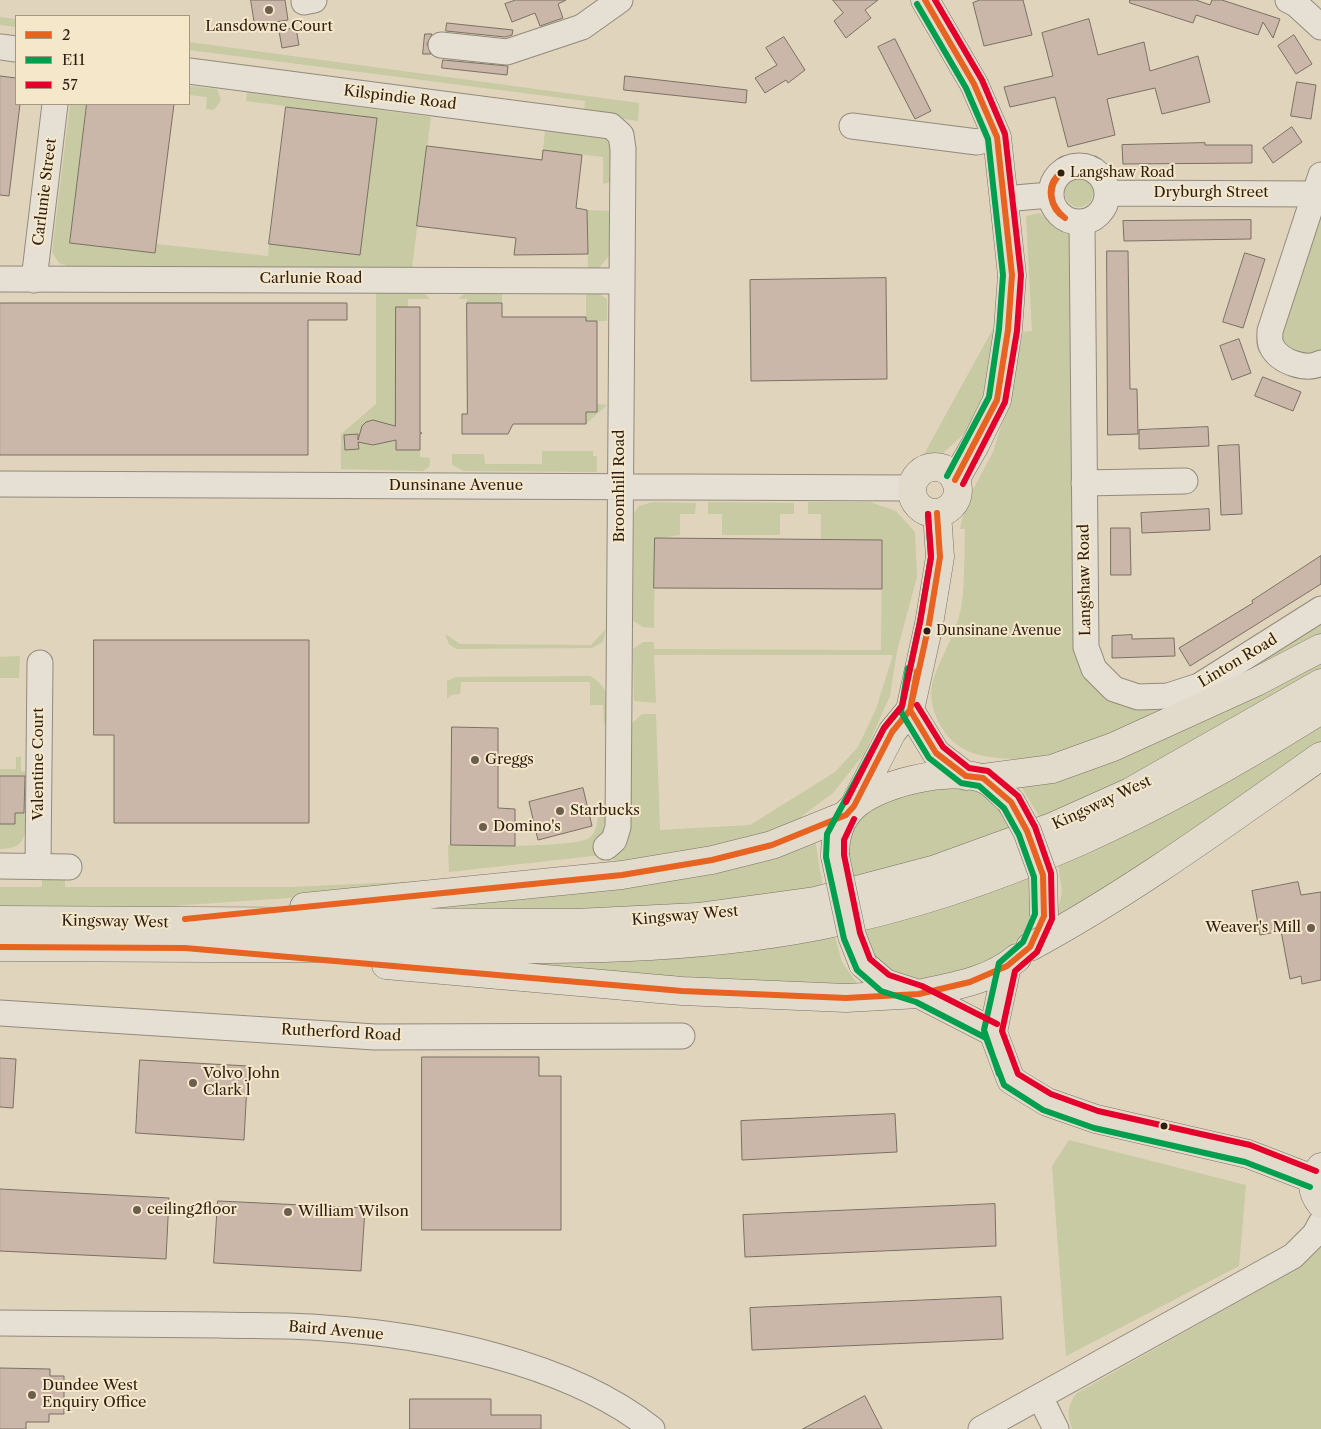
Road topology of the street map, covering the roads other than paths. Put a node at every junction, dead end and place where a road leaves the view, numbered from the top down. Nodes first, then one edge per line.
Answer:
1 (620, 0) edge
2 (925, 0) edge
3 (1288, 0) edge
4 (1321, 27) edge
5 (441, 45) dead end
6 (0, 47) edge
7 (15, 49) edge
8 (190, 71) edge
9 (56, 105) edge
10 (611, 126) joint
11 (852, 126) dead end
12 (997, 138) junction
13 (1318, 189) edge
14 (1108, 193) junction
15 (1050, 195) junction
16 (1004, 198) junction
17 (1082, 223) junction
18 (0, 279) edge
19 (34, 280) junction
20 (621, 281) junction
21 (1321, 363) edge
22 (955, 480) junction
23 (1185, 480) dead end
24 (0, 484) edge
25 (1084, 484) junction
26 (621, 487) junction
27 (912, 488) junction
28 (937, 513) junction
29 (1321, 609) edge
30 (1086, 647) joint
31 (1321, 648) edge
32 (40, 663) dead end
33 (1321, 683) edge
34 (910, 710) junction
35 (1321, 710) edge
36 (1321, 756) edge
37 (974, 777) junction
38 (850, 810) junction
39 (606, 847) dead end
40 (0, 866) edge
41 (38, 866) junction
42 (69, 867) dead end
43 (0, 920) edge
44 (156, 922) junction
45 (0, 947) edge
46 (1030, 947) junction
47 (185, 948) junction
48 (1007, 966) junction
49 (919, 994) junction
50 (0, 1013) edge
51 (994, 1032) junction
52 (682, 1036) dead end
53 (1318, 1183) edge
54 (1321, 1223) edge
55 (0, 1323) edge
56 (1040, 1397) junction
57 (652, 1429) edge
58 (982, 1429) edge
59 (1056, 1429) edge

1 - 5 street
2 - 12 main road
3 - 4 street
6 - 7 street
8 - 10 street, Kilspindie Road
9 - 19 street, Carlunie Street
10 - 20 street, Broomhill Road
11 - 12 street
12 - 16 main road
13 - 14 street, Dryburgh Street
13 - 21 street, Dryburgh Street
14 - 15 street
14 - 17 street
15 - 16 street
15 - 17 street
16 - 22 main road
17 - 25 street, Langshaw Road
18 - 19 street, Carlunie Road
19 - 20 street, Carlunie Road
20 - 26 street, Broomhill Road
22 - 27 main road
22 - 28 main road
23 - 25 street
24 - 26 street, Dunsinane Avenue
25 - 30 street, Langshaw Road
26 - 27 street, Dunsinane Avenue
26 - 39 street, Broomhill Road
27 - 28 main road
28 - 34 main road
29 - 30 street, Linton Road
31 - 37 main road
32 - 41 street, Valentine Court
33 - 44 main road, Kingsway West
34 - 37 main road
34 - 38 main road
35 - 47 main road, Kingsway West
36 - 46 main road
37 - 38 main road
37 - 46 main road, bridge
38 - 44 main road
38 - 49 main road, bridge
40 - 41 street
41 - 42 street
43 - 44 main road, Kingsway West
45 - 47 main road, Kingsway West
46 - 48 main road
47 - 49 main road
48 - 49 main road
48 - 51 main road
49 - 51 main road
50 - 52 street, Rutherford Road
51 - 53 main road
54 - 56 street
55 - 57 street, Baird Avenue
56 - 58 street
56 - 59 street

